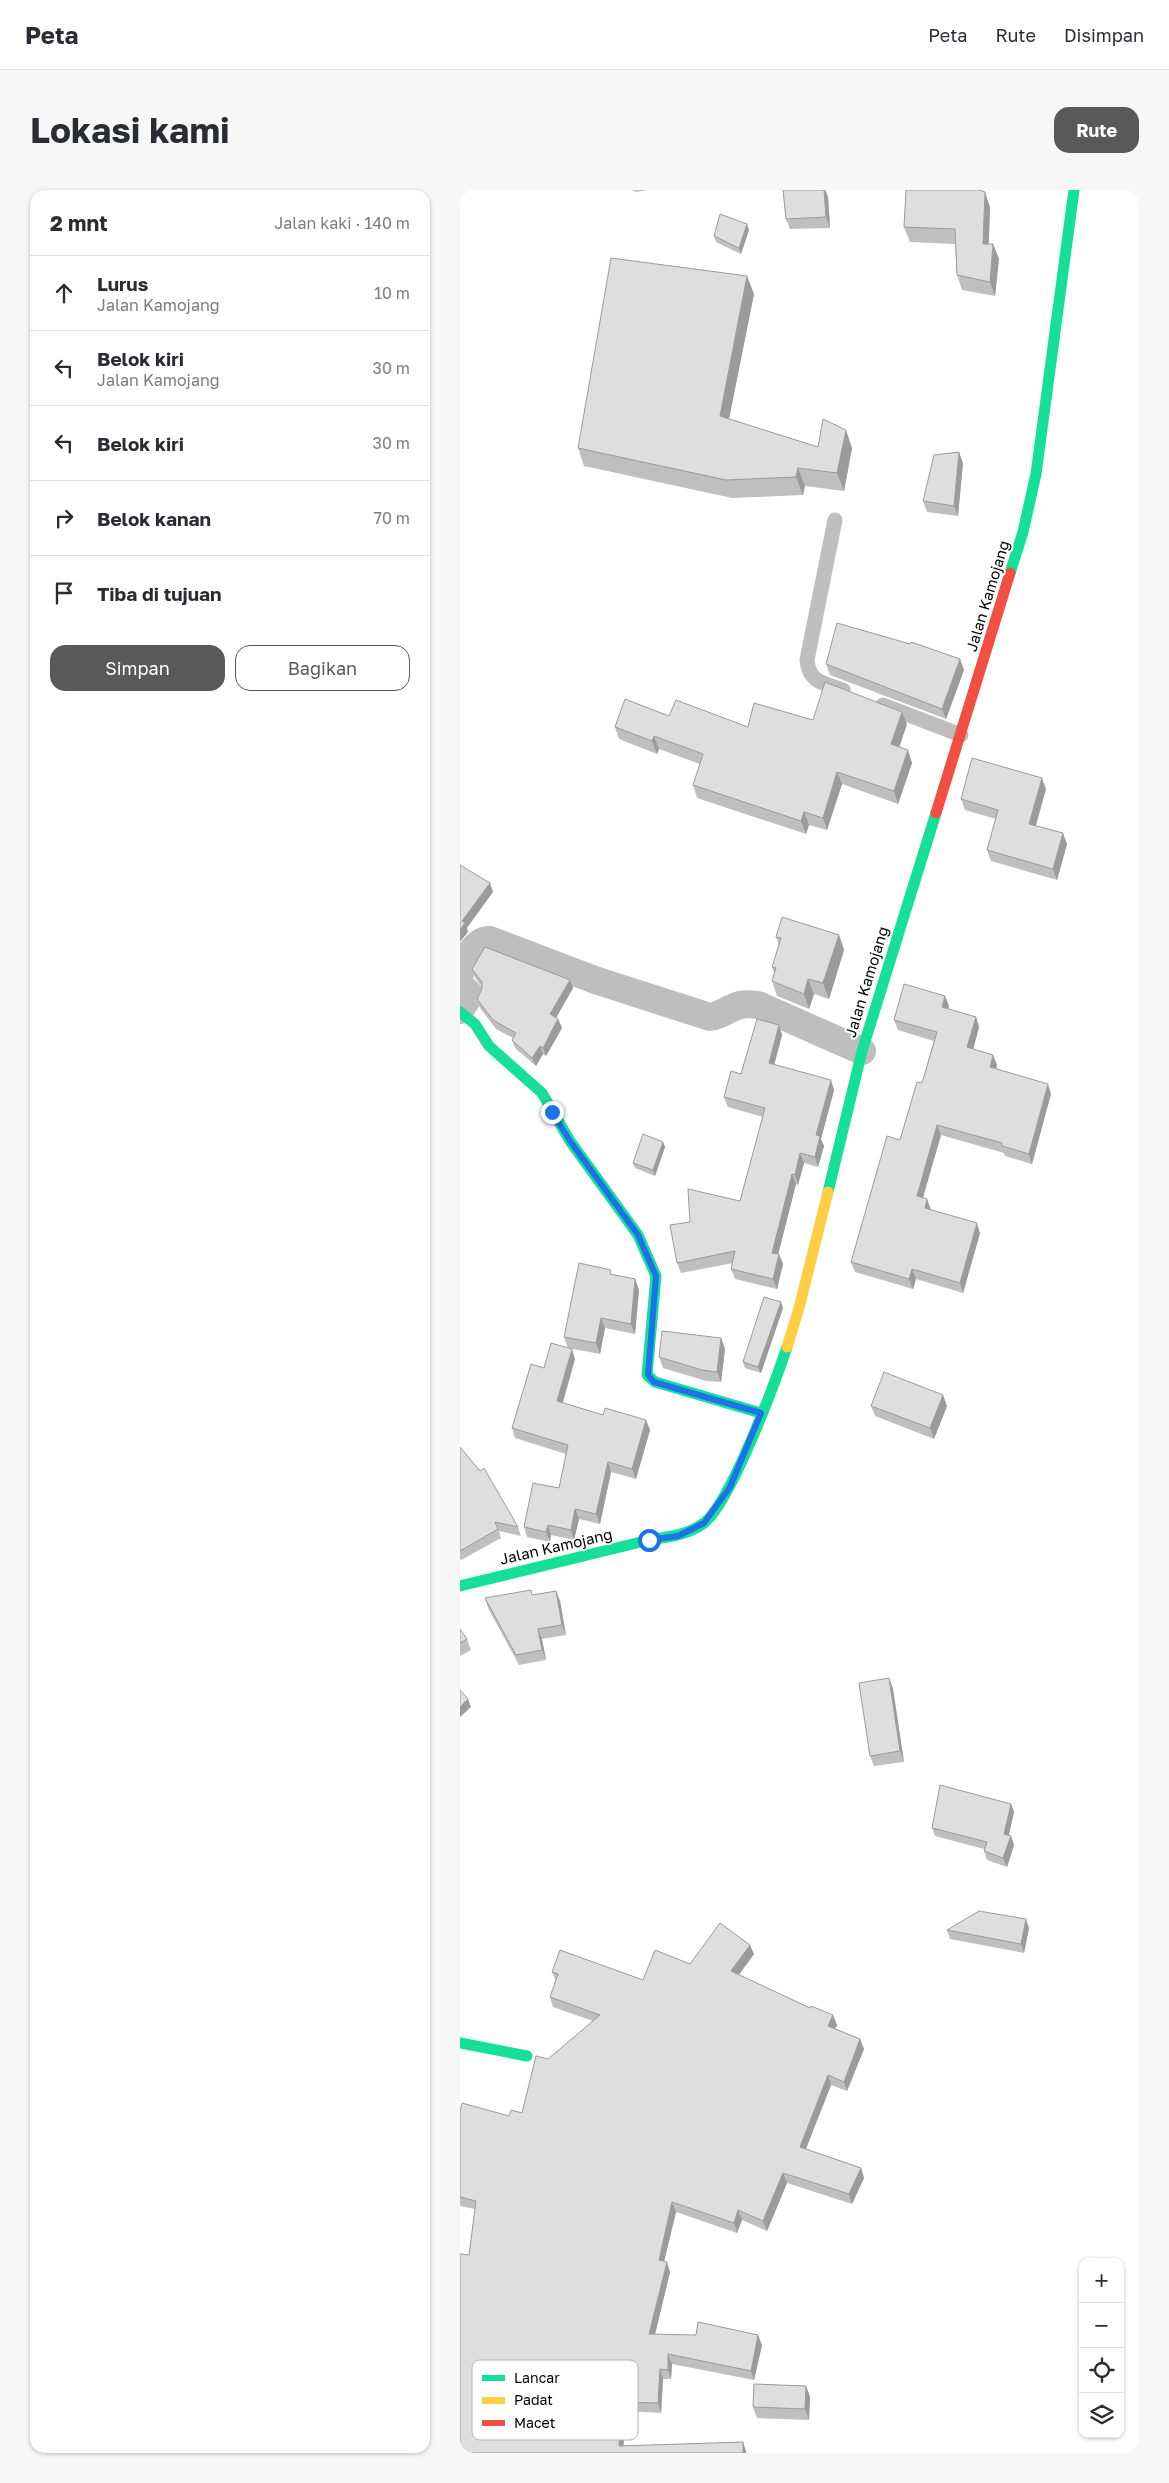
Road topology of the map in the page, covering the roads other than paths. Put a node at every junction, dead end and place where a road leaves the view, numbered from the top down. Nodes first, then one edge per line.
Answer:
1 (1074, 190) edge
2 (834, 520) dead end
3 (961, 735) junction
4 (460, 972) edge
5 (460, 982) edge
6 (460, 1011) edge
7 (862, 1051) junction
8 (761, 1413) junction
9 (460, 1586) edge
10 (460, 2043) edge
11 (527, 2056) dead end

1 - 3 main road, Jalan Kamojang
2 - 3 lane
3 - 7 main road, Jalan Kamojang
4 - 7 street
5 - 6 street
6 - 8 main road
7 - 8 main road, Jalan Kamojang
8 - 9 main road, Jalan Kamojang
10 - 11 main road

